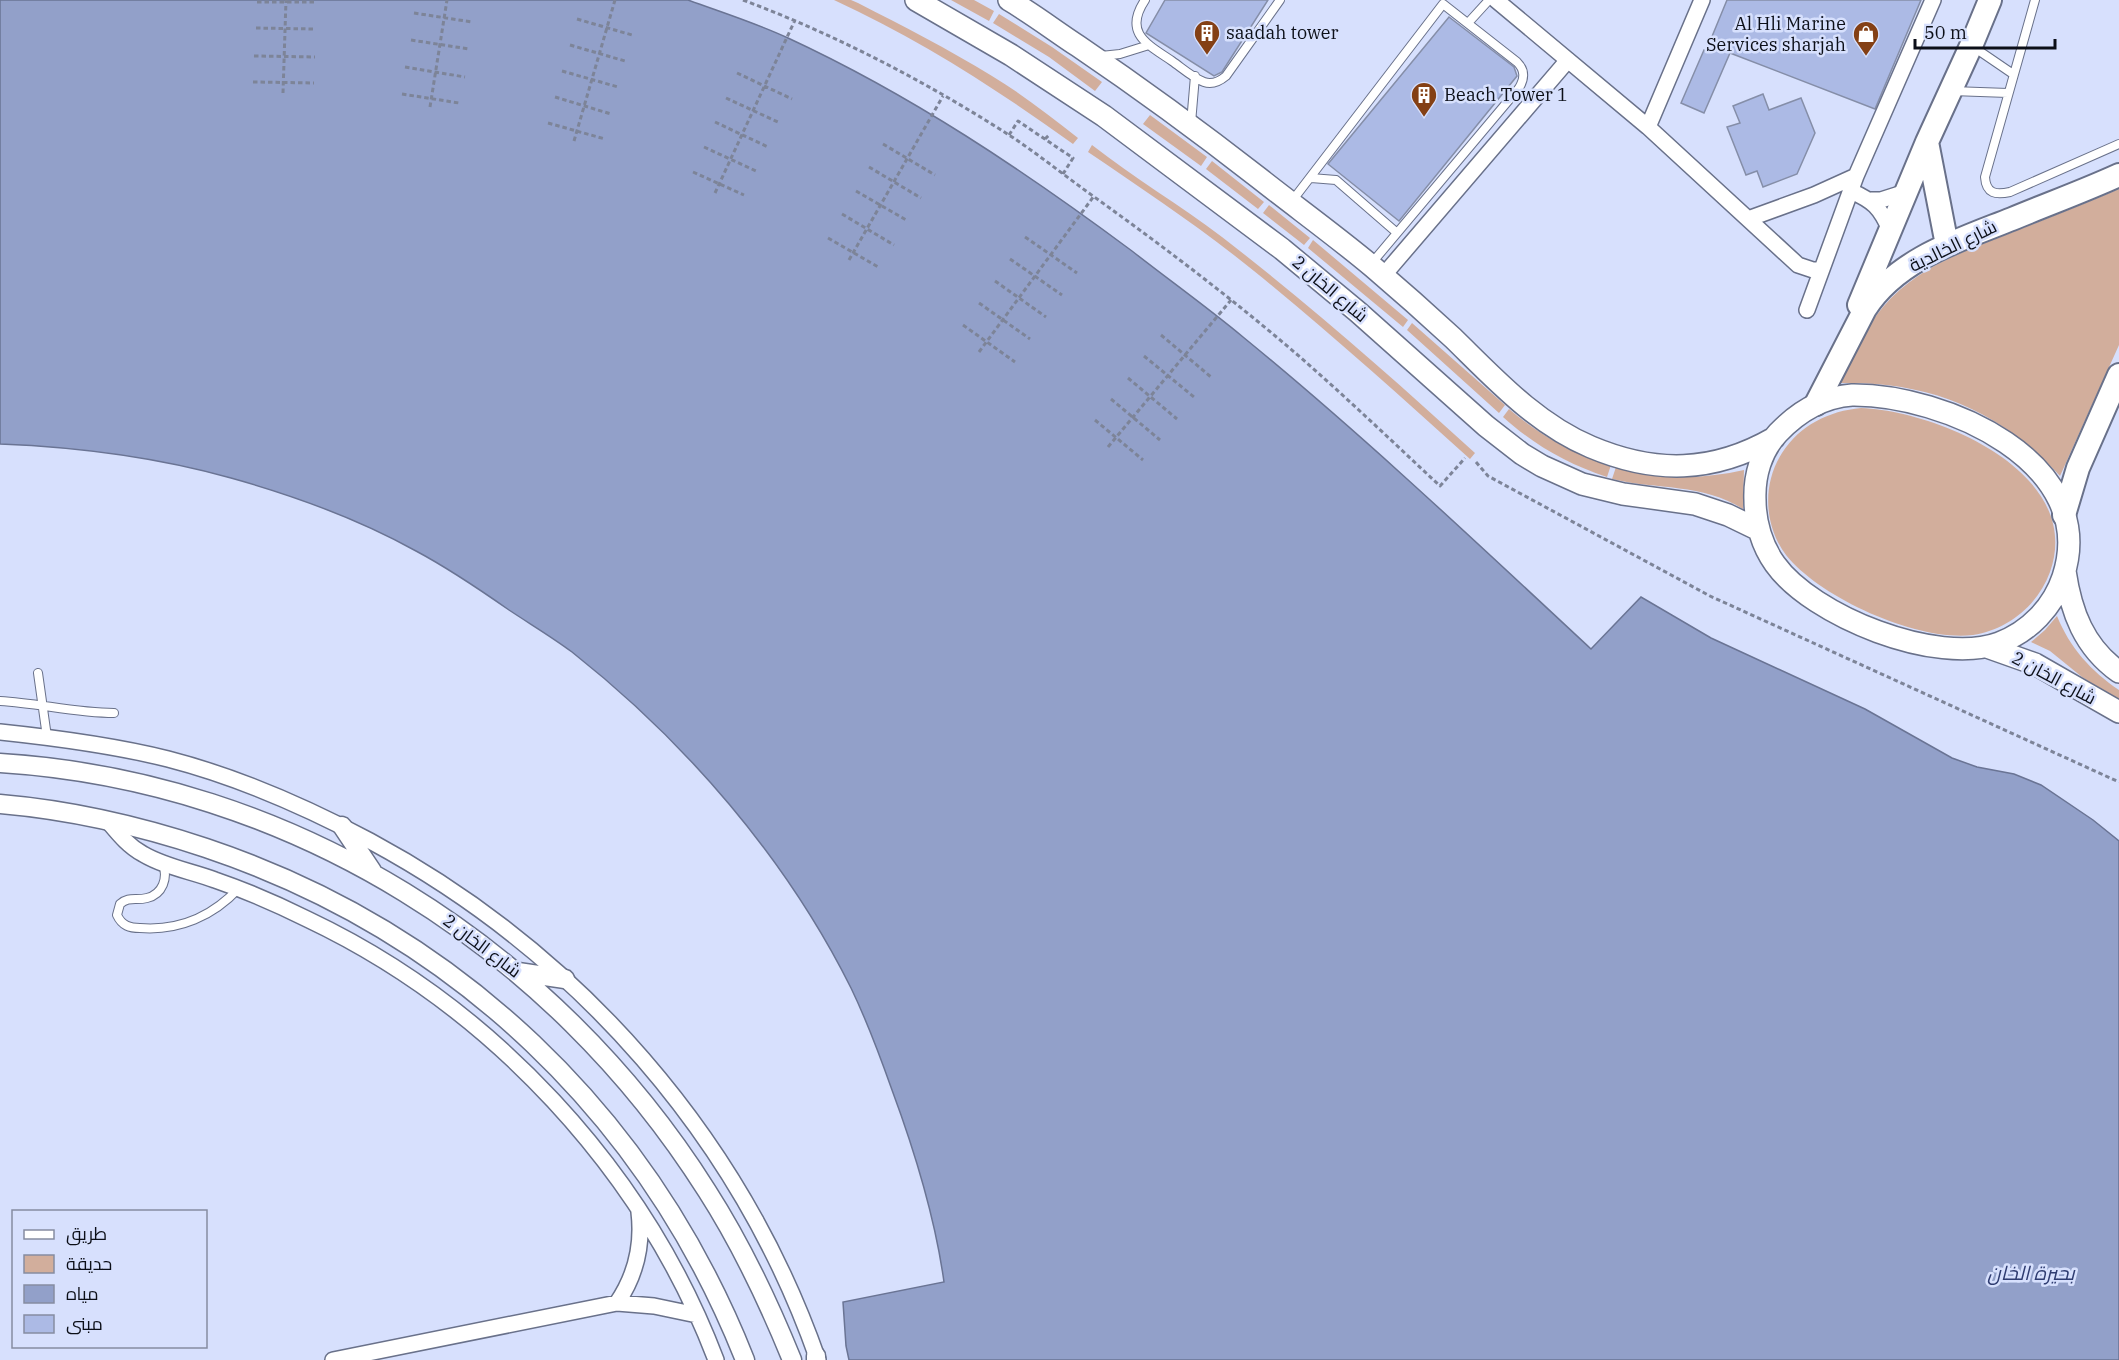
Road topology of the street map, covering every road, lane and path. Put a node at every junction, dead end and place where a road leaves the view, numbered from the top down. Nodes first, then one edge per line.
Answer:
1 (447, 0) edge
2 (615, 0) edge
3 (743, 0) edge
4 (916, 0) edge
5 (1145, 0) edge
6 (1280, 0) edge
7 (1489, 0) edge
8 (1496, 0) edge
9 (1702, 0) edge
10 (1933, 0) edge
11 (1990, 0) edge
12 (2035, 0) edge
13 (286, 1) edge
14 (1013, 1) edge
15 (257, 2) dead end
16 (315, 2) dead end
17 (1444, 2) edge
18 (414, 13) dead end
19 (444, 18) junction
20 (577, 19) dead end
21 (795, 19) junction
22 (472, 22) dead end
23 (1468, 24) junction
24 (607, 27) junction
25 (256, 28) dead end
26 (285, 29) junction
27 (315, 29) dead end
28 (632, 35) dead end
29 (411, 40) dead end
30 (440, 44) junction
31 (570, 45) dead end
32 (1149, 45) junction
33 (1971, 46) junction
34 (469, 49) dead end
35 (599, 53) junction
36 (254, 56) dead end
37 (284, 56) junction
38 (1092, 56) junction
39 (315, 57) dead end
40 (626, 60) dead end
41 (1568, 60) junction
42 (405, 67) dead end
43 (562, 71) dead end
44 (436, 72) junction
45 (737, 73) dead end
46 (2013, 74) junction
47 (1195, 76) junction
48 (465, 77) dead end
49 (592, 79) junction
50 (253, 82) dead end
51 (283, 83) junction
52 (315, 83) dead end
53 (765, 86) junction
54 (618, 87) dead end
55 (1950, 91) junction
56 (283, 93) dead end
57 (2008, 93) junction
58 (402, 94) dead end
59 (943, 96) junction
60 (555, 97) dead end
61 (431, 98) junction
62 (726, 98) dead end
63 (792, 99) dead end
64 (459, 103) dead end
65 (584, 106) junction
66 (430, 108) dead end
67 (753, 111) junction
68 (611, 114) dead end
69 (715, 122) dead end
70 (548, 123) dead end
71 (780, 123) dead end
72 (1191, 125) junction
73 (1648, 127) junction
74 (577, 131) junction
75 (1050, 134) dead end
76 (742, 135) junction
77 (1009, 135) junction
78 (604, 139) dead end
79 (1045, 139) junction
80 (574, 141) dead end
81 (1927, 142) junction
82 (883, 144) dead end
83 (2119, 144) edge
84 (704, 147) dead end
85 (768, 147) dead end
86 (731, 159) junction
87 (907, 159) junction
88 (869, 167) dead end
89 (756, 171) dead end
90 (693, 172) dead end
91 (1063, 174) junction
92 (935, 175) dead end
93 (2119, 175) edge
94 (1311, 178) junction
95 (894, 182) junction
96 (1854, 183) junction
97 (719, 184) junction
98 (856, 191) dead end
99 (1906, 192) junction
100 (715, 193) dead end
101 (744, 195) dead end
102 (1094, 196) junction
103 (921, 198) dead end
104 (1871, 200) junction
105 (1290, 203) junction
106 (881, 205) junction
107 (842, 214) dead end
108 (1749, 219) junction
109 (908, 221) dead end
110 (867, 229) junction
111 (1890, 230) junction
112 (1396, 232) junction
113 (1025, 237) dead end
114 (828, 238) dead end
115 (894, 245) dead end
116 (1947, 245) junction
117 (854, 252) junction
118 (1050, 255) junction
119 (1010, 259) dead end
120 (849, 260) dead end
121 (880, 268) dead end
122 (1821, 270) junction
123 (1376, 271) junction
124 (1077, 273) dead end
125 (1035, 276) junction
126 (995, 281) dead end
127 (1062, 295) dead end
128 (1018, 298) junction
129 (1231, 300) junction
130 (979, 303) dead end
131 (1807, 310) dead end
132 (1046, 317) dead end
133 (1002, 320) junction
134 (963, 325) dead end
135 (1161, 335) dead end
136 (1850, 338) junction
137 (1030, 339) dead end
138 (986, 342) junction
139 (979, 352) dead end
140 (1185, 355) junction
141 (1144, 356) dead end
142 (1015, 362) dead end
143 (2119, 375) edge
144 (1168, 376) junction
145 (1211, 377) dead end
146 (1128, 378) dead end
147 (1150, 396) junction
148 (1194, 397) dead end
149 (1111, 399) dead end
150 (1816, 404) junction
151 (1133, 417) junction
152 (1178, 418) dead end
153 (1095, 420) dead end
154 (1116, 437) junction
155 (1774, 438) junction
156 (1160, 440) dead end
157 (1108, 447) dead end
158 (1465, 458) dead end
159 (1143, 460) dead end
160 (1476, 462) dead end
161 (2064, 514) junction
162 (1759, 530) junction
163 (2065, 571) junction
164 (1987, 647) junction
165 (2119, 672) edge
166 (38, 673) dead end
167 (0, 701) edge
168 (43, 705) junction
169 (2119, 712) edge
170 (114, 713) dead end
171 (0, 732) edge
172 (47, 737) junction
173 (0, 762) edge
174 (2119, 782) edge
175 (0, 804) edge
176 (107, 820) junction
177 (342, 826) junction
178 (163, 864) junction
179 (373, 873) junction
180 (239, 888) junction
181 (518, 972) junction
182 (566, 979) junction
183 (638, 1209) junction
184 (617, 1303) junction
185 (697, 1315) junction
186 (817, 1359) edge
187 (333, 1360) edge
188 (716, 1360) edge
189 (745, 1360) edge
190 (792, 1360) edge

1 - 19 path
2 - 24 path
3 - 21 path
4 - 162 main road, شارع الخان 2
5 - 32 lane
6 - 47 lane
7 - 23 lane
8 - 41 street
9 - 73 street
10 - 96 street
11 - 33 main road
12 - 46 lane
13 - 15 path
13 - 16 path
13 - 26 path
14 - 38 main road
17 - 23 lane
17 - 94 lane
18 - 19 path
19 - 22 path
19 - 30 path
20 - 24 path
21 - 53 path
21 - 59 path
23 - 112 lane
24 - 28 path
24 - 35 path
25 - 26 path
26 - 27 path
26 - 37 path
29 - 30 path
30 - 34 path
30 - 44 path
31 - 35 path
32 - 38 lane
32 - 47 lane
33 - 46 lane
33 - 55 main road
35 - 40 path
35 - 49 path
36 - 37 path
37 - 39 path
37 - 51 path
38 - 72 main road
41 - 73 street
41 - 123 street
42 - 44 path
43 - 49 path
44 - 48 path
44 - 61 path
45 - 53 path
46 - 57 lane
47 - 72 lane
49 - 54 path
49 - 65 path
50 - 51 path
51 - 52 path
51 - 56 path
53 - 63 path
53 - 67 path
55 - 57 lane
55 - 81 main road
57 - 83 lane
58 - 61 path
59 - 77 path
59 - 87 path
60 - 65 path
61 - 64 path
61 - 66 path
62 - 67 path
65 - 68 path
65 - 74 path
67 - 71 path
67 - 76 path
69 - 76 path
70 - 74 path
72 - 105 main road
73 - 108 street
74 - 78 path
74 - 80 path
75 - 79 path
76 - 85 path
76 - 86 path
77 - 79 path
77 - 91 path
79 - 91 path
81 - 99 main road
81 - 116 main road
82 - 87 path
84 - 86 path
86 - 89 path
86 - 97 path
87 - 92 path
87 - 95 path
88 - 95 path
90 - 97 path
91 - 102 path
93 - 116 main road, شارع الخالدية
94 - 105 lane
94 - 112 lane
95 - 103 path
95 - 106 path
96 - 104 street
96 - 108 street
96 - 122 street
97 - 100 path
97 - 101 path
98 - 106 path
99 - 104 street
99 - 111 main road
102 - 118 path
102 - 129 path
104 - 111 street
105 - 123 main road
106 - 109 path
106 - 110 path
107 - 110 path
108 - 122 street
110 - 115 path
110 - 117 path
111 - 136 main road
112 - 123 lane
113 - 118 path
114 - 117 path
116 - 136 main road, شارع الخالدية
117 - 120 path
117 - 121 path
118 - 124 path
118 - 125 path
119 - 125 path
122 - 131 street
123 - 155 main road
125 - 127 path
125 - 128 path
126 - 128 path
128 - 132 path
128 - 133 path
129 - 140 path
129 - 158 path
130 - 133 path
133 - 137 path
133 - 138 path
134 - 138 path
135 - 140 path
136 - 150 main road, شارع الخالدية
138 - 139 path
138 - 142 path
140 - 144 path
140 - 145 path
141 - 144 path
143 - 161 main road
144 - 147 path
144 - 148 path
146 - 147 path
147 - 151 path
147 - 152 path
149 - 151 path
150 - 155 main road
150 - 161 main road
151 - 154 path
151 - 156 path
153 - 154 path
154 - 157 path
154 - 159 path
155 - 162 main road
160 - 174 path
161 - 163 main road
162 - 164 main road
163 - 164 main road
163 - 165 main road, شارع الخان 2
164 - 169 main road, شارع الخان 2
166 - 168 lane
167 - 168 lane
168 - 170 lane
168 - 172 lane
171 - 172 street
172 - 177 street
173 - 179 street, شارع الخان 2
175 - 176 street
176 - 178 street
176 - 189 street
177 - 179 street
177 - 182 street
178 - 180 street
178 - 180 lane
179 - 181 street, شارع الخان 2
180 - 183 street
181 - 182 street
181 - 190 street, شارع الخان 2
182 - 186 street
183 - 184 street
183 - 185 street
184 - 185 street
184 - 187 street
185 - 188 street

